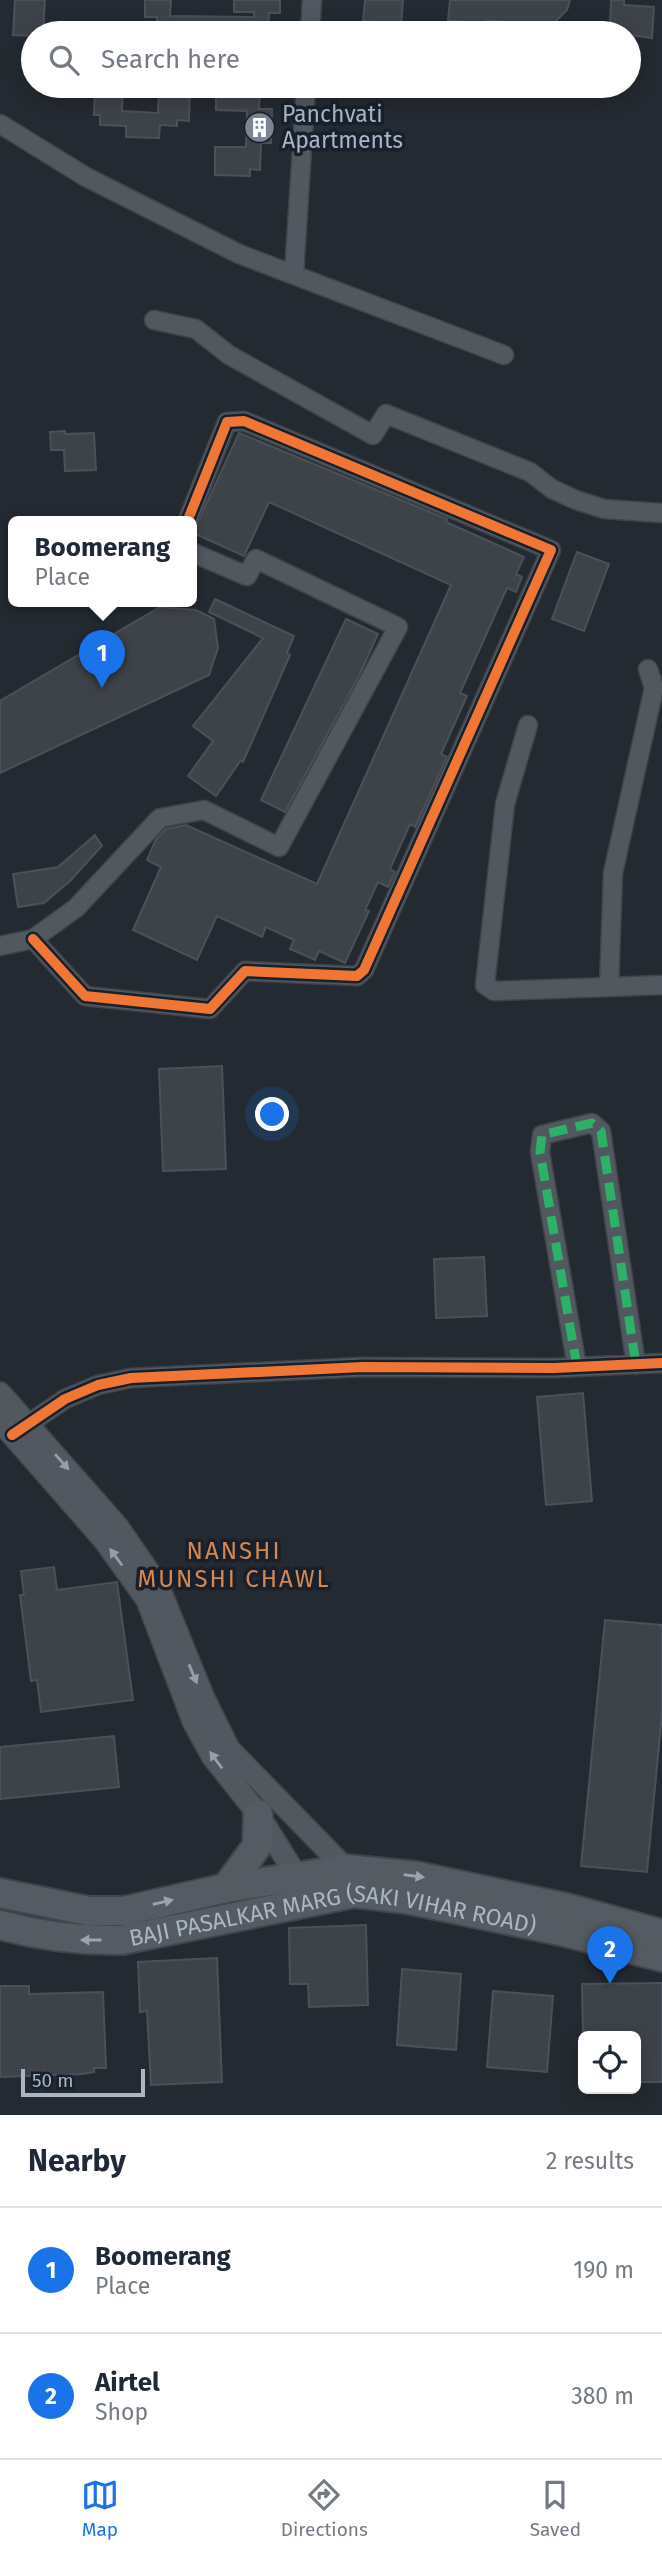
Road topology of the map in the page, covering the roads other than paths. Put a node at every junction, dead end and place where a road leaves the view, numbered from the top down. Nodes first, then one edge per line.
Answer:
1 (312, 0) edge
2 (311, 21) edge
3 (305, 98) edge
4 (0, 124) edge
5 (293, 274) junction
6 (154, 320) dead end
7 (504, 355) dead end
8 (662, 513) edge
9 (189, 516) edge
10 (197, 555) edge
11 (648, 669) dead end
12 (528, 725) dead end
13 (33, 939) junction
14 (0, 946) edge
15 (662, 985) edge
16 (609, 987) junction
17 (662, 1363) edge
18 (636, 1364) junction
19 (577, 1367) junction
20 (0, 1393) edge
21 (14, 1427) edge
22 (167, 1630) junction
23 (258, 1814) junction
24 (350, 1881) junction
25 (226, 1888) junction
26 (300, 1890) junction
27 (0, 1893) edge
28 (0, 1925) edge
29 (662, 1934) edge
30 (662, 1957) edge

1 - 2 street
3 - 5 street
4 - 5 street
5 - 7 street
6 - 8 street
9 - 13 street
10 - 13 street
11 - 16 street
12 - 16 street
13 - 14 street
15 - 16 street
17 - 18 street
18 - 19 street
18 - 19 street
19 - 21 street
20 - 21 street
21 - 22 street
23 -> 22 street
22 -> 24 street
23 - 25 main road
23 - 26 street
24 - 26 main road, BAJI PASALKAR MARG (SAKI VIHAR ROAD)
24 -> 29 main road, BAJI PASALKAR MARG (SAKI VIHAR ROAD)
24 - 30 main road, BAJI PASALKAR MARG (SAKI VIHAR ROAD)
25 - 26 main road, BAJI PASALKAR MARG (SAKI VIHAR ROAD)
27 -> 25 main road, BAJI PASALKAR MARG (SAKI VIHAR ROAD)
26 -> 28 main road, BAJI PASALKAR MARG (SAKI VIHAR ROAD)

